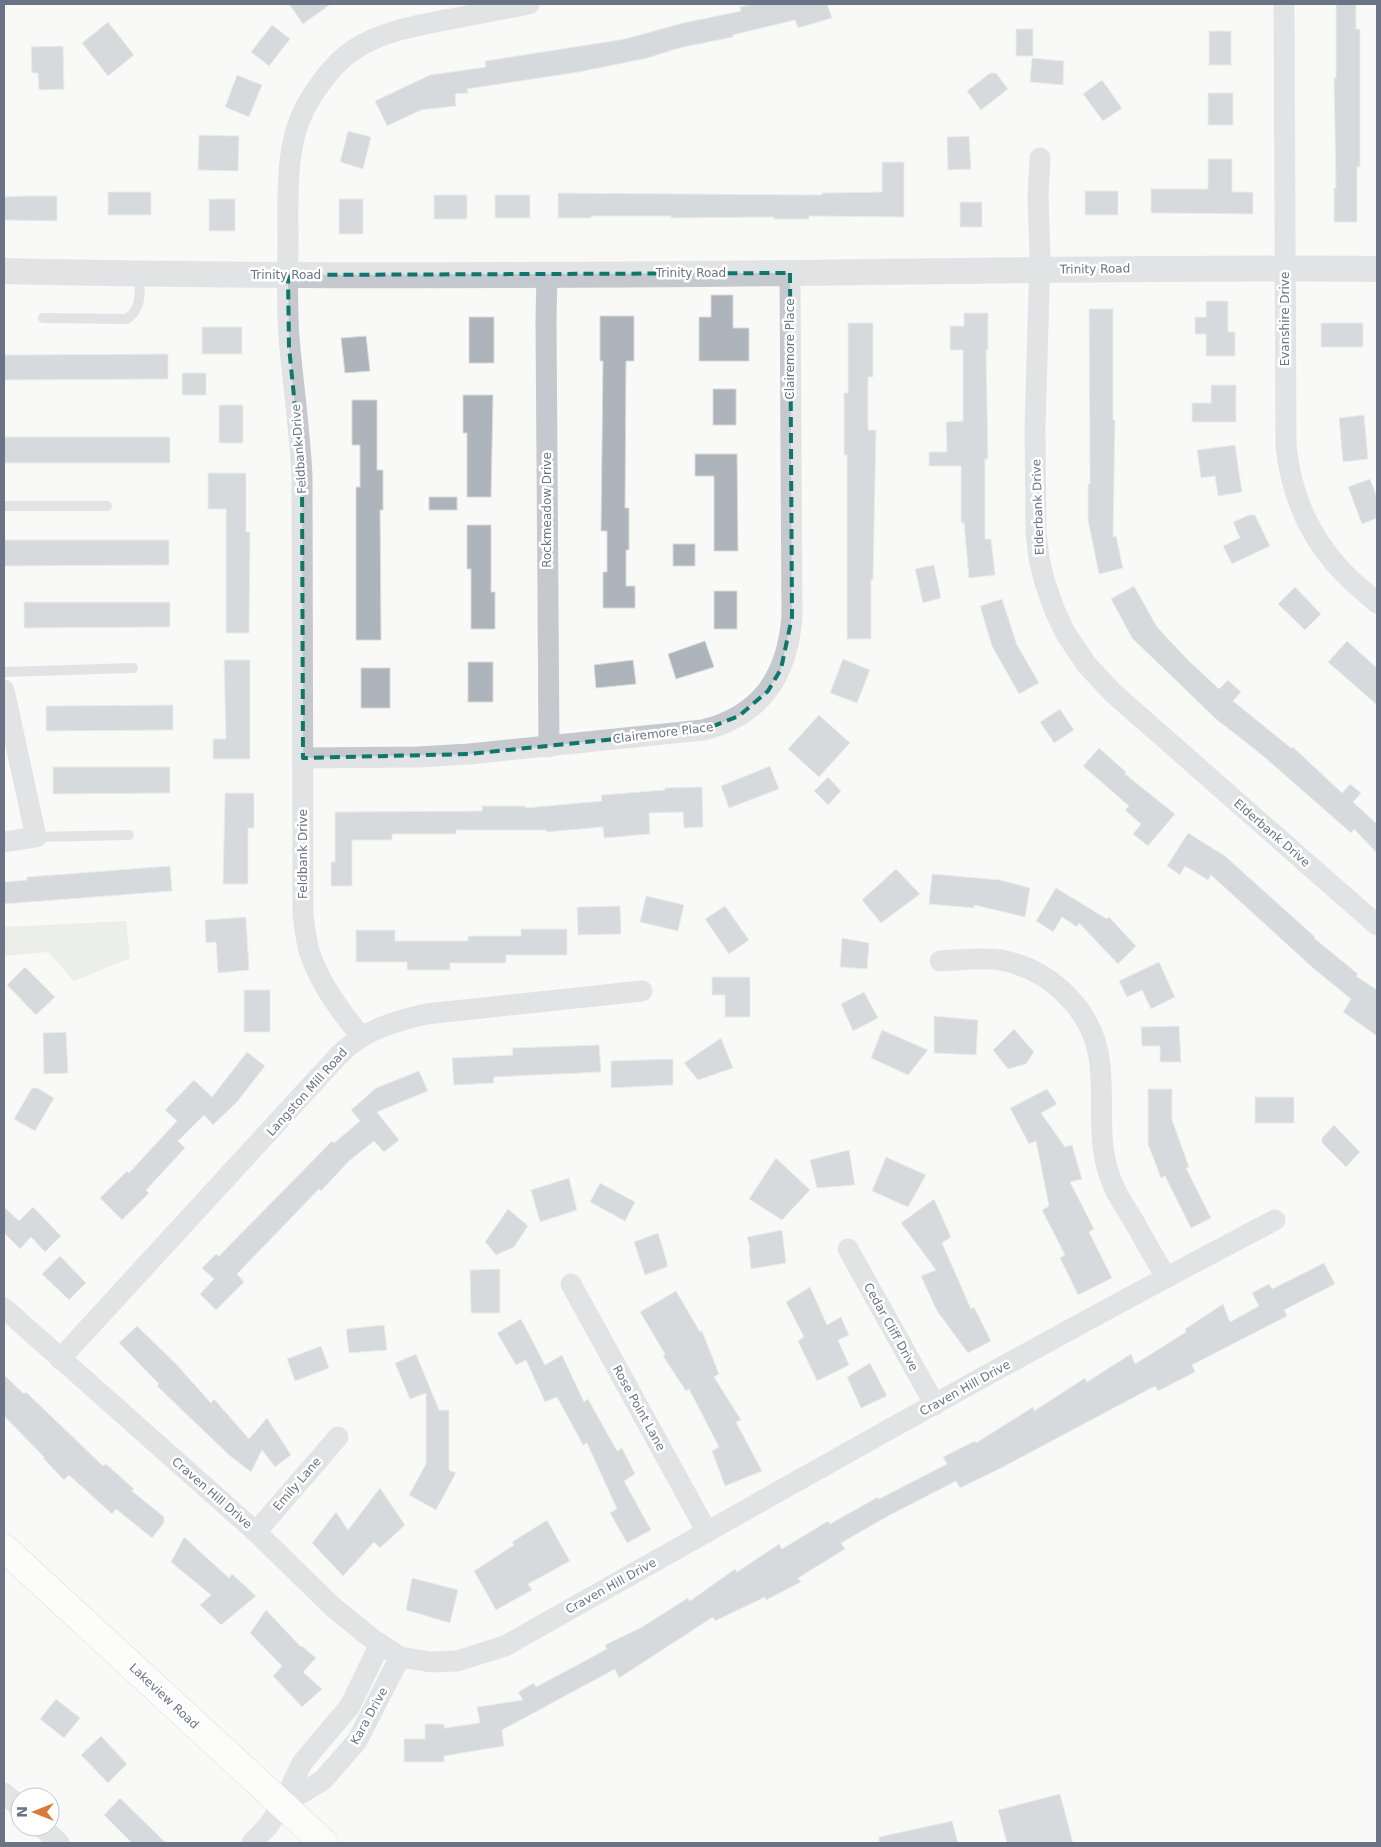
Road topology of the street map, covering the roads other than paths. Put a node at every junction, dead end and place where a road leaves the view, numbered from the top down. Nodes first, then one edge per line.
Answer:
1 (529, 4) edge
2 (1284, 4) edge
3 (1040, 158) dead end
4 (1285, 268) junction
5 (1040, 269) junction
6 (1377, 269) edge
7 (4, 270) edge
8 (140, 273) junction
9 (790, 273) junction
10 (547, 274) junction
11 (288, 275) junction
12 (43, 318) dead end
13 (4, 506) edge
14 (108, 506) dead end
15 (1377, 603) edge
16 (133, 668) dead end
17 (4, 672) edge
18 (4, 690) edge
19 (549, 746) junction
20 (303, 758) junction
21 (129, 835) dead end
22 (36, 837) junction
23 (4, 842) edge
24 (1377, 925) edge
25 (940, 961) dead end
26 (642, 991) dead end
27 (361, 1036) junction
28 (1275, 1220) dead end
29 (848, 1249) dead end
30 (1166, 1277) junction
31 (571, 1284) dead end
32 (4, 1308) edge
33 (60, 1359) junction
34 (935, 1405) junction
35 (338, 1437) dead end
36 (256, 1532) junction
37 (707, 1532) junction
38 (4, 1548) edge
39 (380, 1644) junction
40 (400, 1657) junction
41 (282, 1805) junction
42 (252, 1843) edge
43 (324, 1843) edge

1 - 11 street, Feldbank Drive
2 - 4 street, Evanshire Drive
3 - 5 street, Elderbank Drive
4 - 5 street, Trinity Road
4 - 6 street, Trinity Road
4 - 15 street, Evanshire Drive
5 - 9 street, Trinity Road
5 - 24 street, Elderbank Drive
7 - 8 street, Trinity Road
8 - 11 street, Trinity Road
8 - 12 lane
9 - 10 street, Trinity Road
9 - 19 street, Clairemore Place
10 - 11 street, Trinity Road
10 - 19 street, Rockmeadow Drive
11 - 20 street, Feldbank Drive
13 - 14 lane
16 - 17 lane
18 - 22 street
19 - 20 street, Clairemore Place
20 - 27 street, Feldbank Drive
21 - 22 lane
22 - 23 street
25 - 30 street
26 - 27 street, Langston Mill Road
27 - 33 street, Langston Mill Road
28 - 30 street, Craven Hill Drive
29 - 34 street, Cedar Cliff Drive
30 - 34 street, Craven Hill Drive
31 - 37 street, Rose Point Lane
32 - 33 street, Craven Hill Drive
33 - 36 street, Craven Hill Drive
34 - 37 street, Craven Hill Drive
35 - 36 street, Emily Lane
36 - 39 street, Craven Hill Drive
37 - 40 street, Craven Hill Drive
38 - 41 main road, Lakeview Road
39 - 40 street, Craven Hill Drive
39 - 41 street, Kara Drive
40 - 41 street, Kara Drive
41 - 42 street, Kara Drive
41 - 43 main road, Lakeview Road

